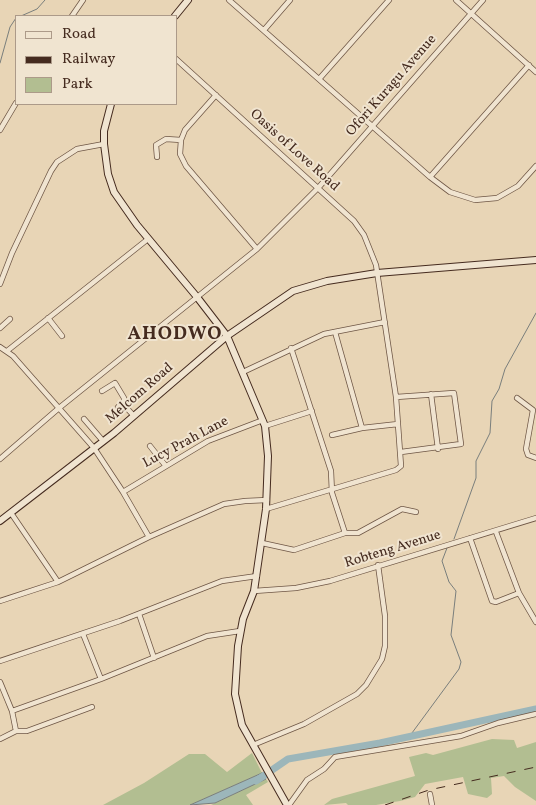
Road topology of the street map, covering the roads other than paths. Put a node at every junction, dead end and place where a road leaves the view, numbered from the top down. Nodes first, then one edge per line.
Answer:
1 (83, 0) edge
2 (188, 0) edge
3 (229, 0) edge
4 (290, 0) edge
5 (389, 0) edge
6 (456, 0) edge
7 (483, 0) edge
8 (471, 13) junction
9 (73, 15) edge
10 (176, 15) edge
11 (264, 30) junction
12 (178, 61) edge
13 (528, 65) junction
14 (536, 72) edge
15 (320, 78) junction
16 (216, 96) junction
17 (15, 105) edge
18 (111, 105) edge
19 (372, 126) junction
20 (0, 130) edge
21 (181, 140) junction
22 (104, 144) junction
23 (157, 157) dead end
24 (536, 166) edge
25 (430, 177) junction
26 (319, 187) junction
27 (148, 239) junction
28 (257, 249) junction
29 (536, 260) edge
30 (378, 273) junction
31 (0, 284) edge
32 (197, 297) junction
33 (48, 318) junction
34 (10, 319) dead end
35 (385, 322) junction
36 (0, 328) edge
37 (335, 332) junction
38 (62, 336) dead end
39 (227, 336) junction
40 (0, 347) edge
41 (291, 348) junction
42 (7, 350) junction
43 (243, 372) junction
44 (102, 391) dead end
45 (431, 394) junction
46 (396, 397) junction
47 (516, 398) dead end
48 (59, 408) junction
49 (312, 411) junction
50 (134, 416) junction
51 (84, 419) dead end
52 (264, 423) junction
53 (398, 424) junction
54 (362, 428) junction
55 (332, 435) dead end
56 (103, 441) junction
57 (150, 446) dead end
58 (94, 448) junction
59 (438, 449) junction
60 (401, 452) junction
61 (536, 458) edge
62 (0, 459) edge
63 (165, 465) junction
64 (332, 489) junction
65 (123, 492) junction
66 (267, 500) junction
67 (266, 509) junction
68 (416, 512) dead end
69 (11, 513) junction
70 (536, 518) edge
71 (0, 521) edge
72 (496, 532) junction
73 (345, 533) junction
74 (149, 537) junction
75 (470, 538) junction
76 (262, 543) junction
77 (378, 565) junction
78 (257, 576) junction
79 (58, 582) junction
80 (254, 591) junction
81 (519, 593) junction
82 (0, 601) edge
83 (139, 614) junction
84 (536, 622) edge
85 (240, 631) junction
86 (83, 634) junction
87 (154, 658) junction
88 (0, 661) edge
89 (100, 679) junction
90 (0, 682) edge
91 (92, 707) dead end
92 (12, 711) junction
93 (536, 714) edge
94 (16, 731) junction
95 (0, 739) edge
96 (253, 745) junction
97 (430, 794) dead end
98 (288, 805) edge
99 (432, 805) edge

1 - 9 street
2 - 10 main road
3 - 11 street
4 - 11 street
5 - 15 street
6 - 8 street
7 - 8 street, Ofori Kuragu Avenue
8 - 13 street
8 - 19 street, Ofori Kuragu Avenue
11 - 15 street
12 - 16 street, Oasis of Love Road
13 - 14 street
13 - 25 street
15 - 19 street
16 - 21 street
16 - 26 street, Oasis of Love Road
17 - 20 street
18 - 22 main road
19 - 25 street
19 - 26 street, Ofori Kuragu Avenue
21 - 23 street
21 - 28 street
22 - 27 main road
22 - 31 street
24 - 25 street
26 - 28 street, Ofori Kuragu Avenue
26 - 30 street, Oasis of Love Road
27 - 32 main road
27 - 33 street
28 - 32 street, Ofori Kuragu Avenue
29 - 30 main road, Melcom Road
30 - 35 street, Oasis of Love Road
30 - 39 main road, Melcom Road
32 - 39 main road
32 - 48 street, Ofori Kuragu Avenue
33 - 38 street
33 - 42 street
34 - 36 street
35 - 37 street
35 - 46 street, Oasis of Love Road
37 - 41 street
37 - 54 street
39 - 43 main road
39 - 50 main road, Melcom Road
40 - 42 street
41 - 43 street
41 - 49 street
42 - 48 street
43 - 52 main road
44 - 50 street
45 - 46 street
45 - 59 street
45 - 59 street
46 - 53 street, Oasis of Love Road
47 - 61 street
48 - 58 street
48 - 62 street, Ofori Kuragu Avenue
49 - 52 street, Lucy Prah Lane
49 - 64 street
50 - 56 main road, Melcom Road
51 - 56 street
52 - 63 street, Lucy Prah Lane
52 - 66 main road
53 - 54 street
53 - 60 street, Oasis of Love Road
54 - 55 street
56 - 58 main road, Melcom Road
57 - 63 street
58 - 65 street
58 - 69 main road, Melcom Road
59 - 60 street
60 - 64 street, Oasis of Love Road
63 - 65 street, Lucy Prah Lane
64 - 67 street
64 - 73 street
65 - 74 street
66 - 67 main road
66 - 74 street
67 - 76 main road
68 - 73 street
69 - 71 main road, Melcom Road
69 - 79 street
70 - 72 street, Robteng Avenue
72 - 75 street, Robteng Avenue
72 - 81 street
73 - 76 street
74 - 79 street
75 - 77 street, Robteng Avenue
75 - 81 street
76 - 78 main road
77 - 80 street, Robteng Avenue
77 - 96 street
78 - 80 main road
78 - 83 street
79 - 82 street
80 - 85 main road
81 - 84 street
83 - 86 street
83 - 87 street
85 - 87 street
85 - 96 main road
86 - 88 street
86 - 89 street
87 - 89 street
89 - 92 street
90 - 92 street
91 - 94 street
92 - 94 street
93 - 98 street
94 - 95 street
96 - 98 main road
97 - 99 street

